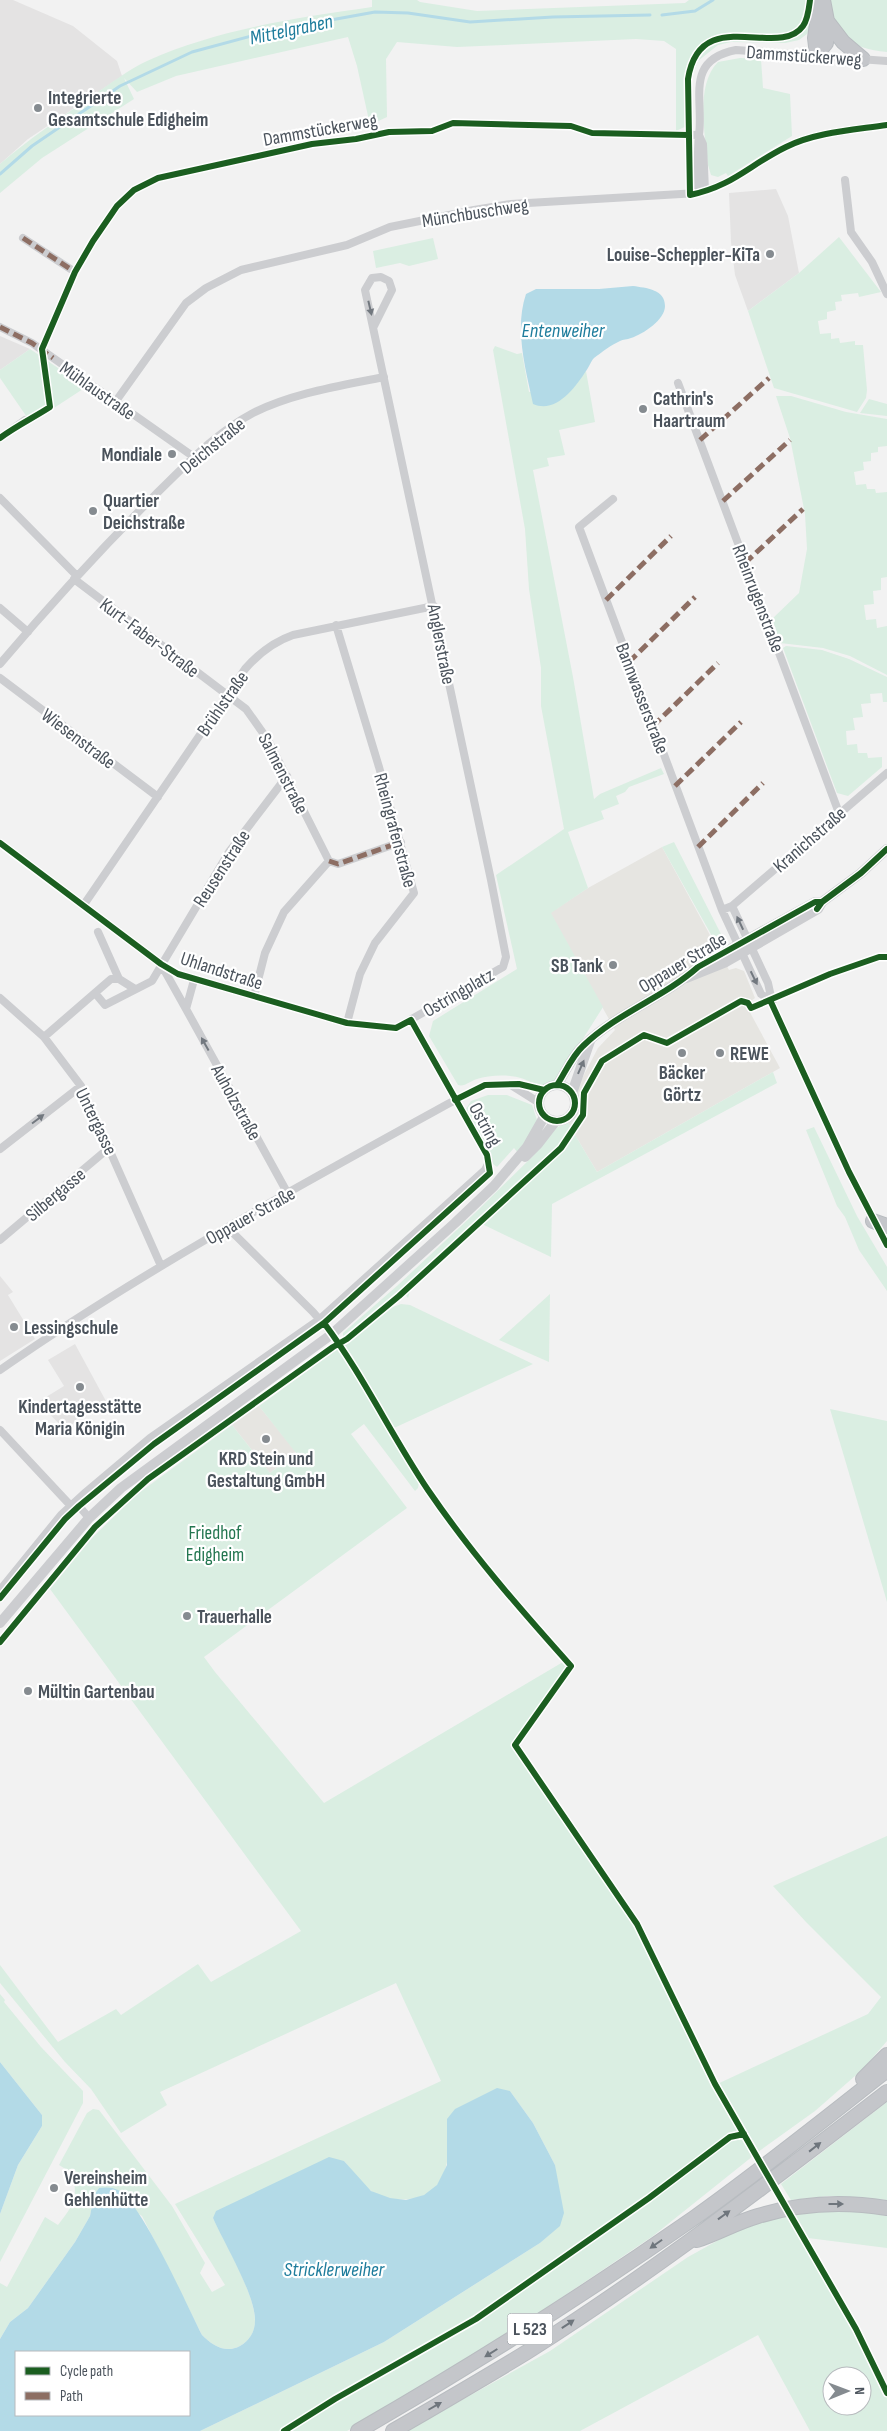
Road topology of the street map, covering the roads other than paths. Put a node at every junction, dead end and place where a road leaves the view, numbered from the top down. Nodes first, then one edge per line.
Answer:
1 (822, 0) edge
2 (827, 20) junction
3 (817, 54) junction
4 (863, 59) junction
5 (887, 61) edge
6 (887, 125) edge
7 (699, 135) junction
8 (845, 180) dead end
9 (701, 192) junction
10 (23, 238) dead end
11 (75, 272) junction
12 (887, 294) edge
13 (374, 326) junction
14 (0, 327) edge
15 (42, 349) junction
16 (384, 377) junction
17 (678, 383) dead end
18 (116, 401) junction
19 (25, 420) dead end
20 (0, 438) edge
21 (194, 457) junction
22 (0, 498) edge
23 (612, 499) dead end
24 (75, 578) junction
25 (434, 606) junction
26 (0, 608) edge
27 (336, 625) junction
28 (28, 632) junction
29 (0, 664) edge
30 (0, 678) edge
31 (227, 695) junction
32 (887, 774) edge
33 (287, 776) junction
34 (158, 797) junction
35 (839, 813) junction
36 (401, 842) junction
37 (0, 843) edge
38 (887, 849) edge
39 (329, 861) junction
40 (83, 906) junction
41 (732, 906) junction
42 (722, 910) junction
43 (98, 932) dead end
44 (750, 944) junction
45 (739, 949) junction
46 (506, 963) joint
47 (161, 964) junction
48 (119, 979) junction
49 (194, 980) junction
50 (135, 989) junction
51 (95, 993) junction
52 (254, 996) junction
53 (0, 998) edge
54 (770, 1000) junction
55 (184, 1006) junction
56 (410, 1020) junction
57 (347, 1023) junction
58 (44, 1037) junction
59 (590, 1041) junction
60 (511, 1085) junction
61 (557, 1085) junction
62 (81, 1086) junction
63 (544, 1090) junction
64 (572, 1092) junction
65 (455, 1100) junction
66 (538, 1102) junction
67 (544, 1117) junction
68 (555, 1122) junction
69 (110, 1148) junction
70 (0, 1149) edge
71 (501, 1177) junction
72 (288, 1194) junction
73 (873, 1221) junction
74 (887, 1226) edge
75 (228, 1228) junction
76 (0, 1240) edge
77 (887, 1245) edge
78 (161, 1266) junction
79 (320, 1319) junction
80 (332, 1334) junction
81 (0, 1370) edge
82 (0, 1430) edge
83 (71, 1506) junction
84 (89, 1518) junction
85 (0, 1590) edge
86 (0, 1623) edge
87 (887, 2055) edge
88 (887, 2070) edge
89 (887, 2092) edge
90 (838, 2109) junction
91 (887, 2208) edge
92 (685, 2244) junction
93 (358, 2431) edge
94 (393, 2431) edge

1 - 2 highway
1 - 3 highway
2 - 3 highway
2 - 4 highway
3 - 4 street, Dammstückerweg
3 - 7 street, Dammstückerweg
4 - 5 street, Dammstückerweg
6 - 9 street, Münchbuschweg
7 - 9 street, Dammstückerweg
7 - 11 street, Dammstückerweg
8 - 12 street
9 - 18 street, Münchbuschweg
10 - 11 street
11 - 15 street, Dammstückerweg
13 -> 13 street, Anglerstraße
13 - 16 street, Anglerstraße
14 - 15 street, Mühlaustraße
15 - 18 street, Mühlaustraße
16 - 21 street, Deichstraße
16 - 25 street, Anglerstraße
17 - 35 street, Rheinrugenstraße
18 - 21 street, Mühlaustraße
19 - 20 street
21 - 24 street, Deichstraße
22 - 24 street
23 - 42 street, Bannwasserstraße
24 - 28 street, Deichstraße
24 - 31 street, Kurt-Faber-Straße
25 - 27 street, Brühlstraße
25 - 46 street, Anglerstraße
26 - 28 street
27 - 31 street, Brühlstraße
27 - 36 street, Rheingrafenstraße
28 - 29 street, Deichstraße
30 - 34 street, Wiesenstraße
31 - 33 street, Salmenstraße
31 - 34 street, Brühlstraße
32 - 35 street, Kranichstraße
33 - 39 street, Salmenstraße
33 - 47 street, Reusenstraße
34 - 40 street, Brühlstraße
35 - 41 street, Kranichstraße
36 - 39 street
36 - 57 street, Rheingrafenstraße
37 - 40 street, Uhlandstraße
38 - 44 street, Oppauer Straße
39 - 52 street
40 - 47 street, Uhlandstraße
41 - 42 street
44 -> 41 street
42 - 45 street, Bannwasserstraße
43 - 48 street
44 - 45 street, Oppauer Straße
44 - 54 street
45 -> 54 street, Bannwasserstraße
45 - 59 street, Oppauer Straße
46 - 56 street, Ostringplatz
47 - 49 street, Uhlandstraße
47 - 50 street, Reusenstraße
47 - 55 street, Auholzstraße
48 - 50 street
48 - 51 street
49 - 52 street, Uhlandstraße
49 - 55 street
50 - 51 street, Reusenstraße
51 - 58 street
52 - 57 street, Uhlandstraße
53 - 58 street, Untergasse
54 - 73 street
72 -> 55 street, Auholzstraße
56 - 57 street, Uhlandstraße
56 - 65 street, Ostringplatz
58 - 62 street, Untergasse
59 - 61 street, Oppauer Straße
64 -> 59 street
60 - 63 street, Oppauer Straße
60 - 65 street, Oppauer Straße
60 - 66 street
61 - 63 street
61 - 64 street
62 - 69 street, Untergasse
70 -> 62 street
63 - 66 street
64 - 68 street
65 - 72 street, Oppauer Straße
65 - 79 street, Ostring
66 - 67 street
67 - 68 street
67 - 71 street, Ostring
68 - 71 street, Ostring
69 - 76 street, Silbergasse
69 - 78 street, Untergasse
71 - 80 street, Ostring
72 - 75 street, Oppauer Straße
73 - 74 highway
73 - 77 street
75 - 78 street, Oppauer Straße
75 - 79 street
78 - 81 street, Oppauer Straße
79 - 80 street
79 - 83 street, Ostring
80 - 84 street, Ostring
82 - 83 street
83 - 84 street
83 - 85 street, Ostring
84 - 86 street, Ostring
87 - 90 highway
88 - 90 highway
92 -> 89 highway
90 -> 93 highway, L 523
92 -> 91 highway
94 -> 92 highway, L 523

